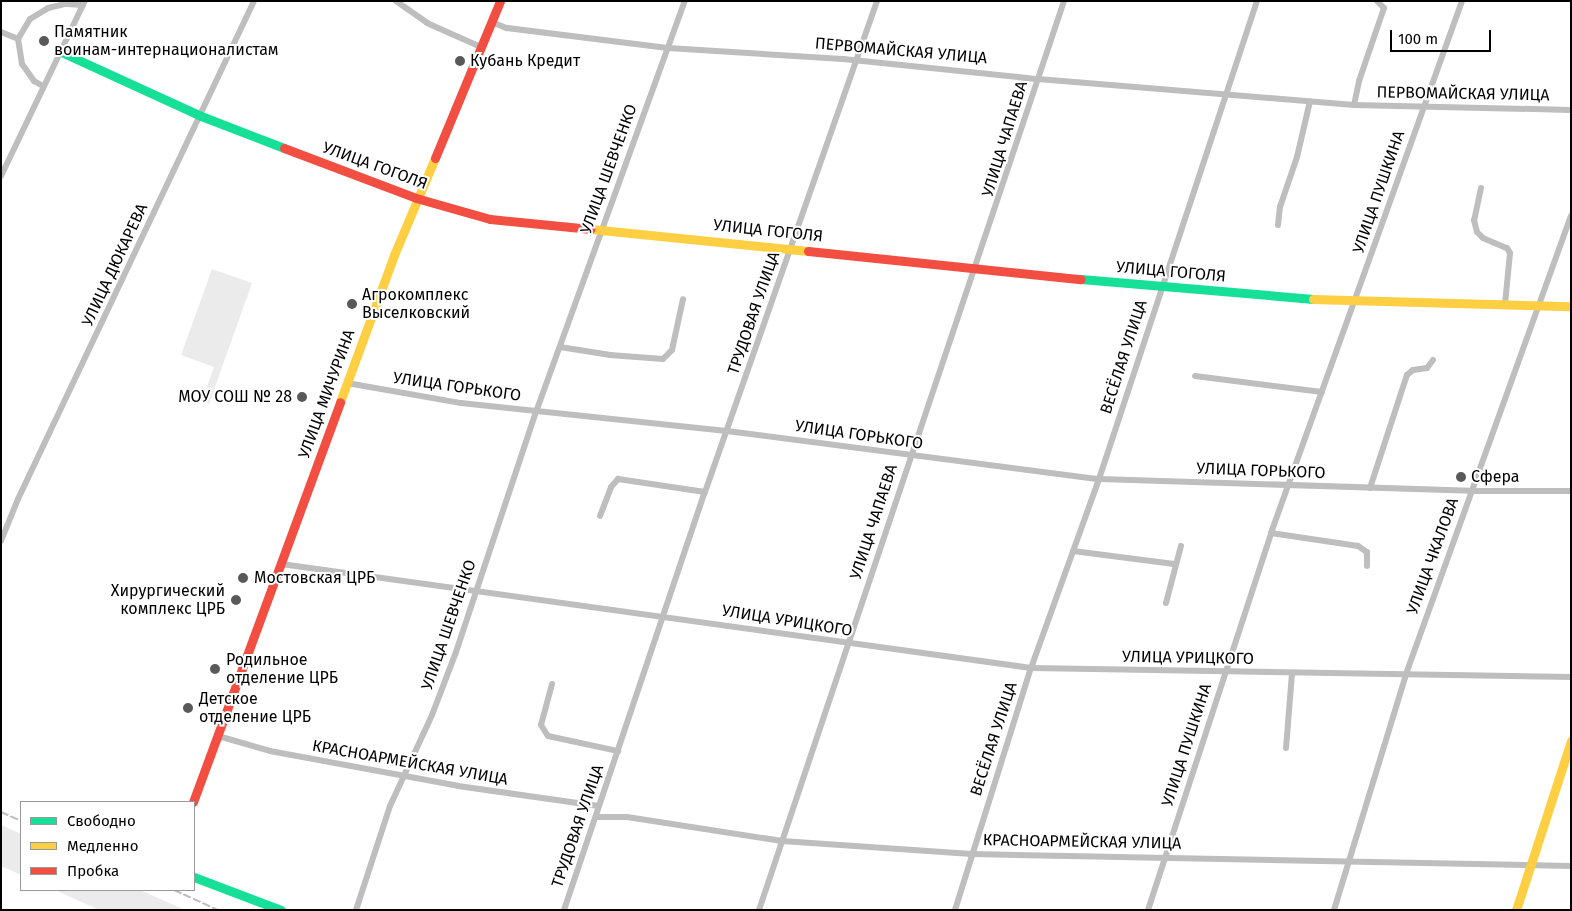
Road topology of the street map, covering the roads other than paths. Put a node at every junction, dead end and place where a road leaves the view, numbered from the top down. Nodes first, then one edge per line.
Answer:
1 (254, 1) edge
2 (396, 1) edge
3 (500, 1) edge
4 (685, 1) edge
5 (877, 1) edge
6 (1064, 1) edge
7 (1257, 1) edge
8 (1377, 1) edge
9 (1462, 1) edge
10 (84, 3) edge
11 (491, 22) junction
12 (1, 32) edge
13 (18, 39) junction
14 (481, 47) junction
15 (668, 48) junction
16 (60, 51) junction
17 (857, 61) junction
18 (1038, 79) junction
19 (43, 86) junction
20 (1226, 93) junction
21 (1310, 100) junction
22 (1354, 105) junction
23 (1423, 108) junction
24 (1571, 110) edge
25 (201, 116) junction
26 (1, 176) edge
27 (1481, 188) dead end
28 (416, 198) junction
29 (1571, 216) edge
30 (1278, 225) dead end
31 (604, 229) junction
32 (790, 250) junction
33 (977, 269) junction
34 (1161, 287) junction
35 (683, 299) dead end
36 (1354, 302) junction
37 (1505, 304) junction
38 (1540, 305) junction
39 (1571, 306) edge
40 (560, 347) junction
41 (1433, 360) dead end
42 (1196, 376) dead end
43 (347, 383) junction
44 (1322, 392) junction
45 (536, 412) junction
46 (727, 431) junction
47 (910, 456) junction
48 (1099, 479) junction
49 (1288, 486) junction
50 (1370, 488) junction
51 (1471, 491) junction
52 (1571, 491) edge
53 (705, 492) junction
54 (600, 516) dead end
55 (1271, 533) junction
56 (1, 541) edge
57 (1181, 546) dead end
58 (1073, 550) junction
59 (280, 564) junction
60 (1174, 564) junction
61 (1367, 566) dead end
62 (474, 591) junction
63 (1166, 603) dead end
64 (664, 616) junction
65 (847, 645) junction
66 (1031, 668) junction
67 (1224, 673) junction
68 (1292, 673) junction
69 (1406, 674) junction
70 (1571, 677) edge
71 (552, 684) dead end
72 (218, 736) junction
73 (1571, 741) edge
74 (1286, 748) dead end
75 (618, 750) junction
76 (403, 774) junction
77 (193, 801) edge
78 (599, 806) junction
79 (596, 817) junction
80 (782, 841) junction
81 (972, 854) junction
82 (1166, 858) junction
83 (1348, 861) junction
84 (1531, 865) junction
85 (1571, 866) edge
86 (195, 878) edge
87 (281, 910) edge
88 (356, 910) edge
89 (564, 910) edge
90 (759, 910) edge
91 (955, 910) edge
92 (1148, 910) edge
93 (1334, 910) edge
94 (1516, 910) edge

1 - 25 street, УЛИЦА ДЮКАРЕВА
2 - 14 street
3 - 11 street, УЛИЦА МИЧУРИНА
4 - 15 street, УЛИЦА ШЕВЧЕНКО
5 - 17 street, ТРУДОВАЯ УЛИЦА
6 - 18 street, УЛИЦА ЧАПАЕВА
7 - 20 street, ВЕСЁЛАЯ УЛИЦА
8 - 22 street, ПЕРВОМАЙСКАЯ УЛИЦА
9 - 23 street, УЛИЦА ПУШКИНА
10 - 13 street
10 - 16 street
11 - 14 street, УЛИЦА МИЧУРИНА
11 - 15 street, ПЕРВОМАЙСКАЯ УЛИЦА
12 - 13 street
13 - 19 street
14 - 28 street, УЛИЦА МИЧУРИНА
15 - 17 street, ПЕРВОМАЙСКАЯ УЛИЦА
15 - 31 street, УЛИЦА ШЕВЧЕНКО
16 - 19 street
16 - 25 street, УЛИЦА ГОГОЛЯ
17 - 18 street, ПЕРВОМАЙСКАЯ УЛИЦА
17 - 32 street, ТРУДОВАЯ УЛИЦА
18 - 20 street, ПЕРВОМАЙСКАЯ УЛИЦА
18 - 33 street, УЛИЦА ЧАПАЕВА
19 - 26 street
20 - 21 street, ПЕРВОМАЙСКАЯ УЛИЦА
20 - 34 street, ВЕСЁЛАЯ УЛИЦА
21 - 22 street, ПЕРВОМАЙСКАЯ УЛИЦА
21 - 30 street
22 - 23 street, ПЕРВОМАЙСКАЯ УЛИЦА
23 - 24 street, ПЕРВОМАЙСКАЯ УЛИЦА
23 - 36 street, УЛИЦА ПУШКИНА
25 - 28 street, УЛИЦА ГОГОЛЯ
25 - 56 street, УЛИЦА ДЮКАРЕВА
27 - 37 street
28 - 31 street, УЛИЦА ГОГОЛЯ
28 - 43 street, УЛИЦА МИЧУРИНА
29 - 38 street, УЛИЦА ЧКАЛОВА
31 - 32 street, УЛИЦА ГОГОЛЯ
31 - 40 street, УЛИЦА ШЕВЧЕНКО
32 - 33 street, УЛИЦА ГОГОЛЯ
32 - 46 street, ТРУДОВАЯ УЛИЦА
33 - 34 street, УЛИЦА ГОГОЛЯ
33 - 47 street, УЛИЦА ЧАПАЕВА
34 - 36 street, УЛИЦА ГОГОЛЯ
34 - 48 street, ВЕСЁЛАЯ УЛИЦА
35 - 40 street
36 - 37 street, УЛИЦА ГОГОЛЯ
36 - 44 street, УЛИЦА ПУШКИНА
37 - 38 street, УЛИЦА ГОГОЛЯ
38 - 39 street, УЛИЦА ГОГОЛЯ
38 - 51 street, УЛИЦА ЧКАЛОВА
40 - 45 street, УЛИЦА ШЕВЧЕНКО
41 - 50 street
42 - 44 street
43 - 45 street, УЛИЦА ГОРЬКОГО
43 - 59 street, УЛИЦА МИЧУРИНА
44 - 49 street, УЛИЦА ПУШКИНА
45 - 46 street, УЛИЦА ГОРЬКОГО
45 - 62 street, УЛИЦА ШЕВЧЕНКО
46 - 47 street, УЛИЦА ГОРЬКОГО
46 - 53 street, ТРУДОВАЯ УЛИЦА
47 - 48 street, УЛИЦА ГОРЬКОГО
47 - 65 street, УЛИЦА ЧАПАЕВА
48 - 49 street, УЛИЦА ГОРЬКОГО
48 - 58 street, ВЕСЁЛАЯ УЛИЦА
49 - 50 street, УЛИЦА ГОРЬКОГО
49 - 55 street, УЛИЦА ПУШКИНА
50 - 51 street, УЛИЦА ГОРЬКОГО
51 - 52 street, УЛИЦА ГОРЬКОГО
51 - 69 street, УЛИЦА ЧКАЛОВА
53 - 54 street
53 - 64 street, ТРУДОВАЯ УЛИЦА
55 - 61 street
55 - 67 street, УЛИЦА ПУШКИНА
57 - 60 street
58 - 60 street
58 - 66 street, ВЕСЁЛАЯ УЛИЦА
59 - 62 street, УЛИЦА УРИЦКОГО
59 - 72 street, УЛИЦА МИЧУРИНА
60 - 63 street
62 - 64 street, УЛИЦА УРИЦКОГО
62 - 76 street, УЛИЦА ШЕВЧЕНКО
64 - 65 street, УЛИЦА УРИЦКОГО
64 - 75 street, ТРУДОВАЯ УЛИЦА
65 - 66 street, УЛИЦА УРИЦКОГО
65 - 80 street, УЛИЦА ЧАПАЕВА
66 - 67 street, УЛИЦА УРИЦКОГО
66 - 81 street, ВЕСЁЛАЯ УЛИЦА
67 - 68 street, УЛИЦА УРИЦКОГО
67 - 82 street, УЛИЦА ПУШКИНА
68 - 69 street, УЛИЦА УРИЦКОГО
68 - 74 street
69 - 70 street, УЛИЦА УРИЦКОГО
69 - 83 street, УЛИЦА ЧКАЛОВА
71 - 75 street, ТРУДОВАЯ УЛИЦА
72 - 76 street, КРАСНОАРМЕЙСКАЯ УЛИЦА
72 - 77 street, УЛИЦА МИЧУРИНА
73 - 84 street
75 - 78 street, ТРУДОВАЯ УЛИЦА
76 - 78 street, КРАСНОАРМЕЙСКАЯ УЛИЦА
76 - 88 street, УЛИЦА ШЕВЧЕНКО
78 - 79 street, ТРУДОВАЯ УЛИЦА
79 - 80 street, КРАСНОАРМЕЙСКАЯ УЛИЦА
79 - 89 street, ТРУДОВАЯ УЛИЦА
80 - 81 street, КРАСНОАРМЕЙСКАЯ УЛИЦА
80 - 90 street, УЛИЦА ЧАПАЕВА
81 - 82 street, КРАСНОАРМЕЙСКАЯ УЛИЦА
81 - 91 street, ВЕСЁЛАЯ УЛИЦА
82 - 83 street, КРАСНОАРМЕЙСКАЯ УЛИЦА
82 - 92 street, УЛИЦА ПУШКИНА
83 - 84 street, КРАСНОАРМЕЙСКАЯ УЛИЦА
83 - 93 street, УЛИЦА ЧКАЛОВА
84 - 85 street, КРАСНОАРМЕЙСКАЯ УЛИЦА
84 - 94 street
86 - 87 street

